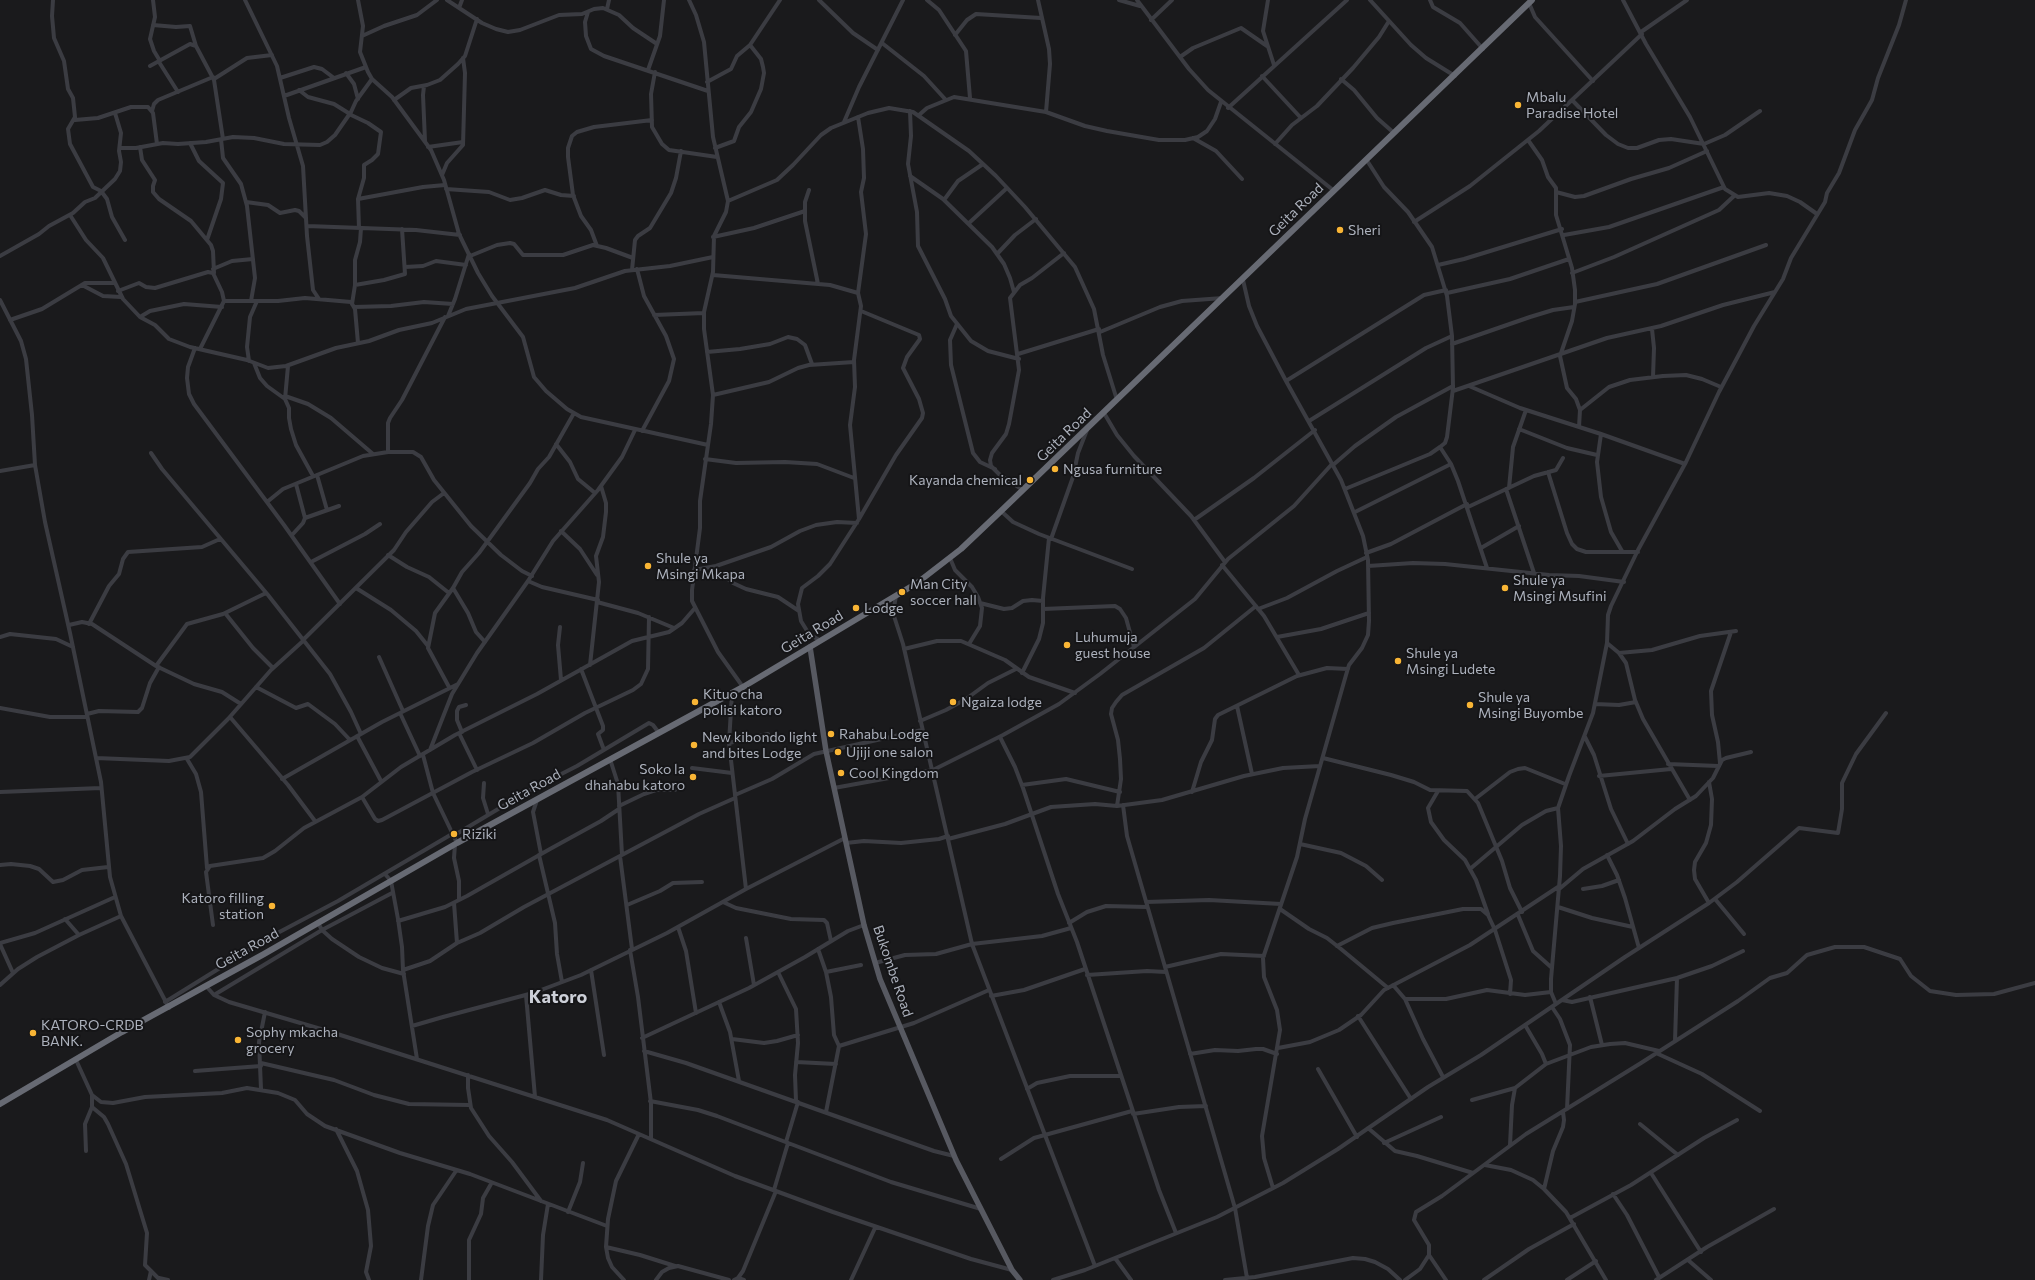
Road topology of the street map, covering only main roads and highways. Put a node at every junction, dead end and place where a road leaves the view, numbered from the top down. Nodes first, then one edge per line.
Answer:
1 (1530, 2) edge
2 (810, 647) junction
3 (0, 1104) edge
4 (1020, 1280) edge

1 - 2 highway, Geita Road
2 - 3 highway, Geita Road
2 - 4 main road, Bukombe Road

